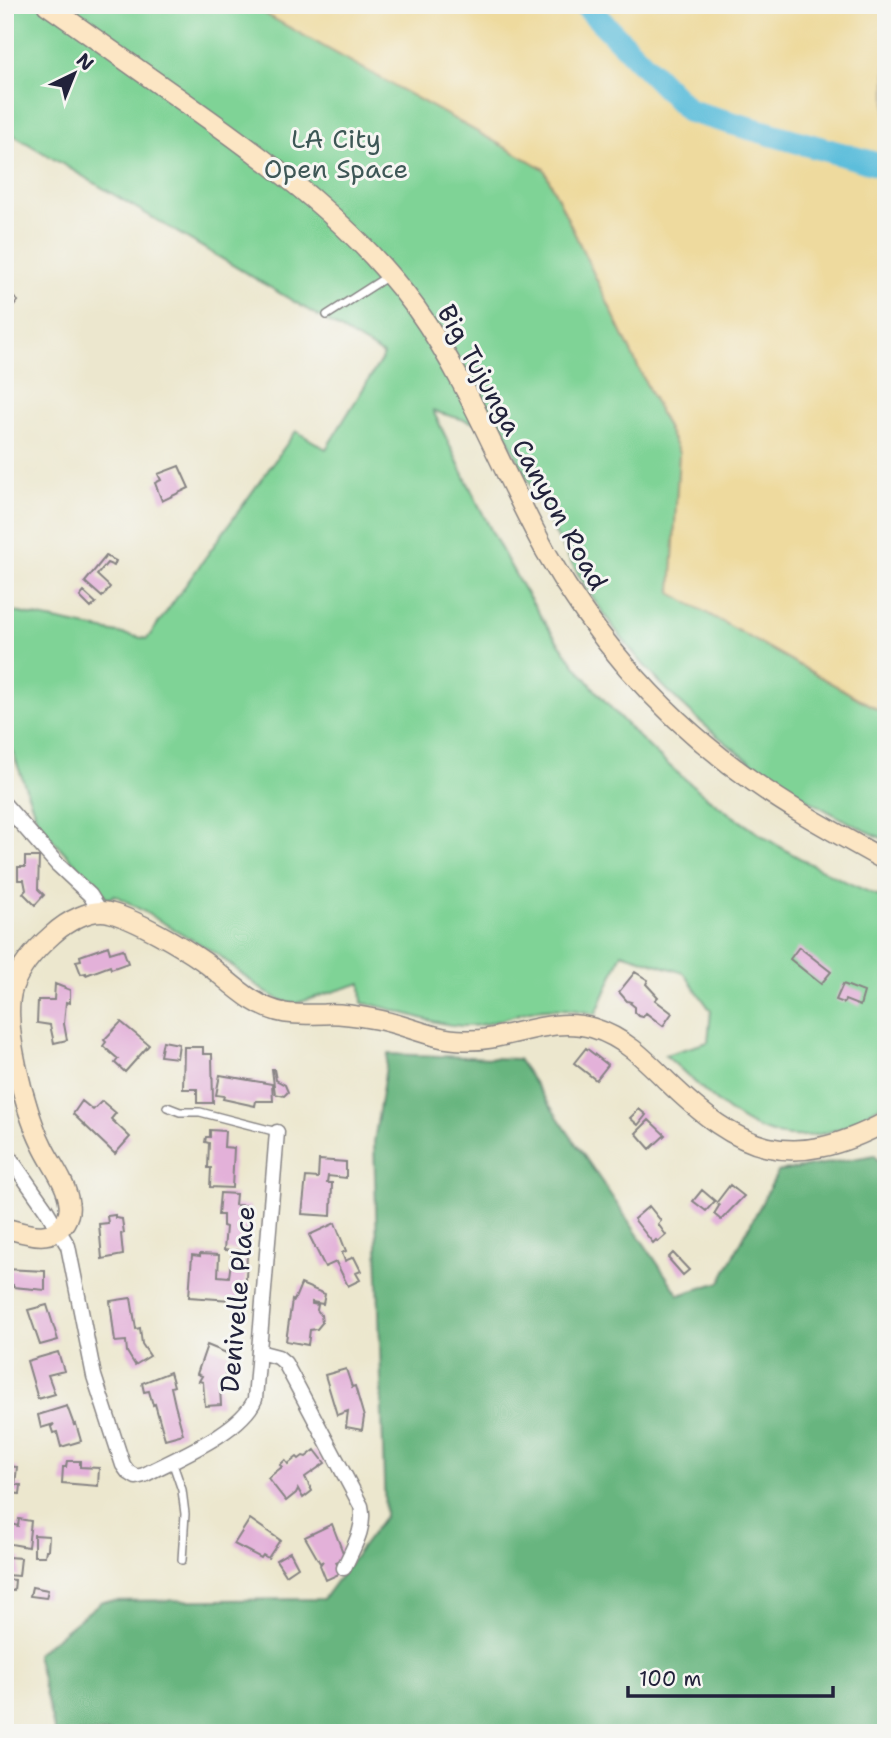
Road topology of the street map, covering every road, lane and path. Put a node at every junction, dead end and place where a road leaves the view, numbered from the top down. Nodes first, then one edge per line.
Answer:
1 (47, 5) edge
2 (388, 275) junction
3 (327, 315) dead end
4 (5, 805) edge
5 (886, 861) edge
6 (100, 911) junction
7 (167, 1107) dead end
8 (886, 1122) edge
9 (277, 1132) joint
10 (5, 1151) edge
11 (5, 1228) edge
12 (58, 1230) junction
13 (259, 1352) junction
14 (172, 1460) junction
15 (182, 1560) dead end
16 (344, 1567) dead end

1 - 2 street, Big Tujunga Canyon Road
2 - 3 lane
2 - 5 street, Big Tujunga Canyon Road
4 - 6 street
6 - 8 street
6 - 12 street
7 - 9 lane
9 - 13 street, Denivelle Place
10 - 12 street
11 - 12 street
12 - 14 street, Denivelle Place
13 - 14 street, Denivelle Place
13 - 16 street
14 - 15 lane

